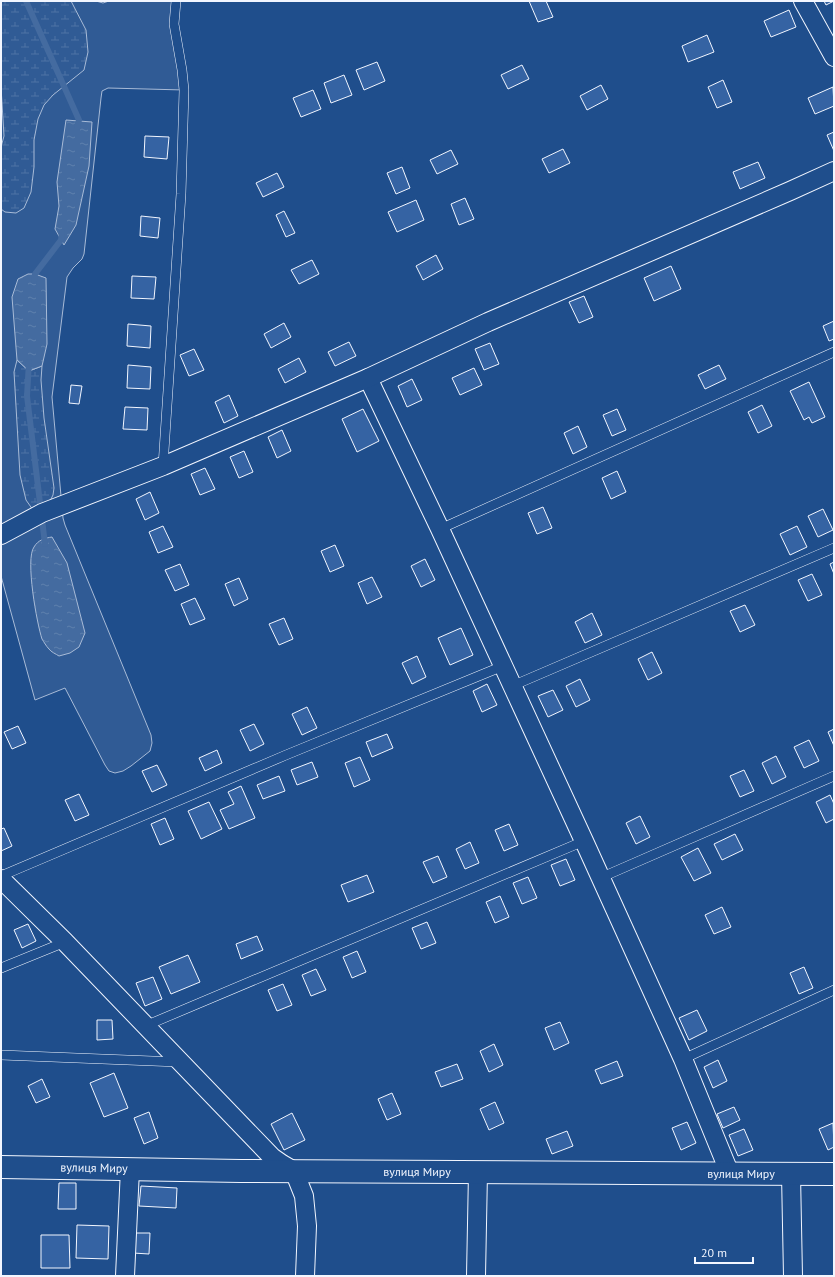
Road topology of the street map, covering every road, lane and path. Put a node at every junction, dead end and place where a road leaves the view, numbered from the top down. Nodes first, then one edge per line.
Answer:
1 (176, 1) edge
2 (804, 1) edge
3 (834, 57) edge
4 (834, 171) edge
5 (834, 352) edge
6 (368, 378) junction
7 (163, 466) junction
8 (440, 529) junction
9 (1, 535) edge
10 (834, 548) edge
11 (503, 666) junction
12 (512, 686) junction
13 (834, 776) edge
14 (584, 841) junction
15 (1, 876) edge
16 (600, 878) junction
17 (1, 879) edge
18 (65, 942) junction
19 (1, 968) edge
20 (834, 990) edge
21 (145, 1026) junction
22 (1, 1055) edge
23 (683, 1058) junction
24 (180, 1062) junction
25 (1, 1167) edge
26 (130, 1169) junction
27 (294, 1171) junction
28 (478, 1172) junction
29 (730, 1174) junction
30 (791, 1174) junction
31 (834, 1174) edge
32 (125, 1276) edge
33 (305, 1276) edge
34 (476, 1276) edge
35 (793, 1276) edge

1 - 7 lane
2 - 3 street
4 - 6 street
5 - 8 lane
6 - 7 street
6 - 8 street
7 - 9 street
8 - 11 street
10 - 12 lane
11 - 12 street
11 - 15 lane
12 - 14 street
13 - 16 lane
14 - 16 street
14 - 21 lane
16 - 23 street
17 - 18 street
18 - 19 lane
18 - 21 street
20 - 23 lane
21 - 24 street
22 - 24 lane
23 - 29 street
24 - 27 street
25 - 26 street, вулиця Миру
26 - 27 street, вулиця Миру
26 - 32 street
27 - 28 street, вулиця Миру
27 - 33 street
28 - 29 street, вулиця Миру
28 - 34 street
29 - 30 street, вулиця Миру
30 - 31 street, вулиця Миру
30 - 35 street

